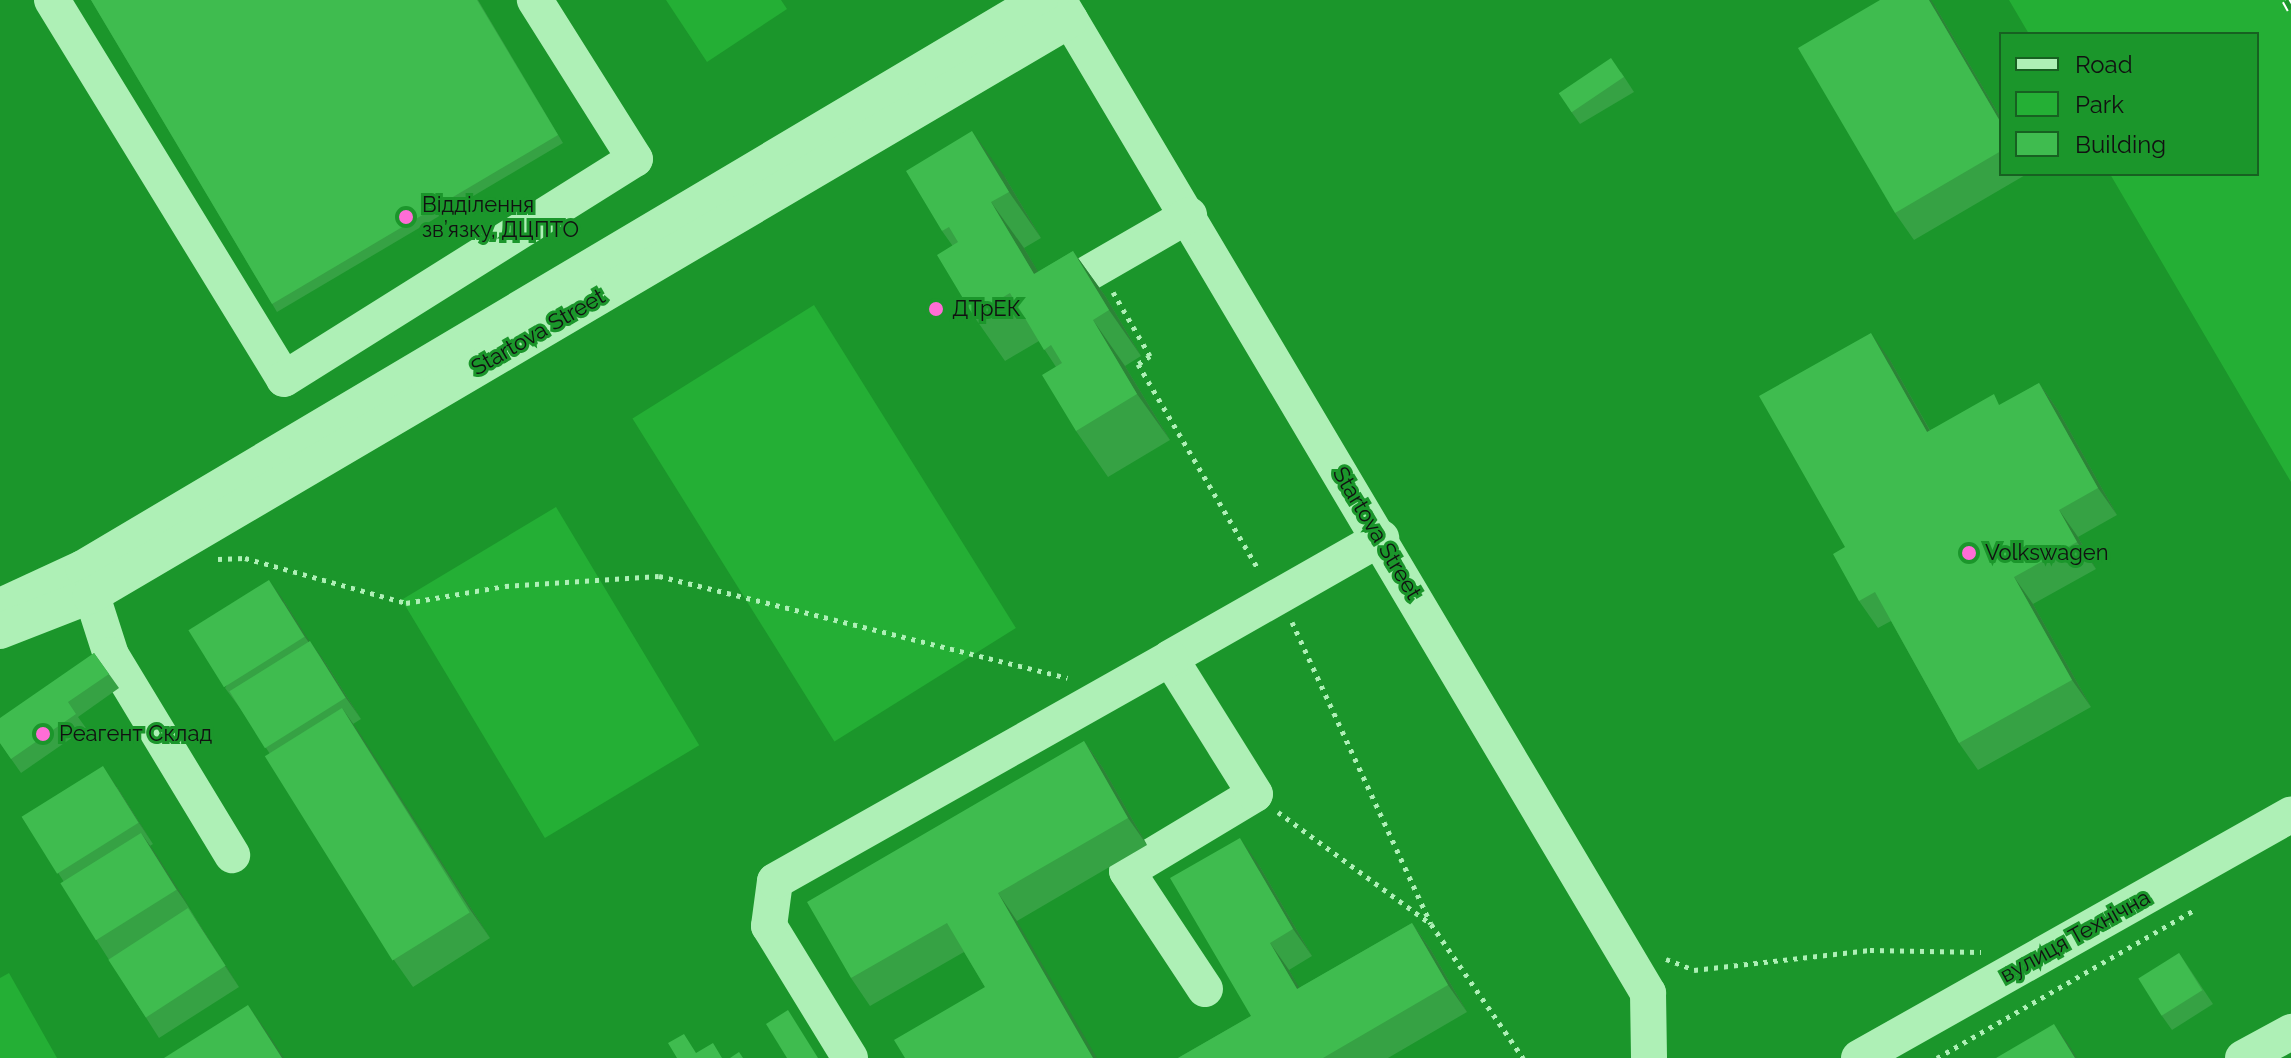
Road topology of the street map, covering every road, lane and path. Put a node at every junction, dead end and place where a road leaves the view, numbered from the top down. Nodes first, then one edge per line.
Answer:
1 (52, 0) edge
2 (535, 0) edge
3 (1056, 7) edge
4 (1189, 215) junction
5 (1090, 272) joint
6 (1381, 538) junction
7 (210, 560) dead end
8 (87, 582) junction
9 (1279, 595) junction
10 (5, 617) edge
11 (1170, 658) junction
12 (1110, 690) junction
13 (1255, 794) junction
14 (2291, 815) edge
15 (232, 855) dead end
16 (2209, 902) dead end
17 (1431, 924) junction
18 (1617, 941) junction
19 (2042, 955) junction
20 (1205, 989) dead end
21 (1648, 993) junction
22 (2291, 1032) edge
23 (850, 1058) edge
24 (1523, 1058) edge
25 (1649, 1058) edge
26 (1676, 1058) edge
27 (1859, 1058) edge
28 (1937, 1058) edge
29 (2243, 1058) edge

1 - 2 street
3 - 4 street, Startova Street
3 - 8 street, Startova Street
4 - 5 street
4 - 6 street, Startova Street
5 - 9 path
6 - 9 street
6 - 18 street, Startova Street
7 - 12 path
8 - 10 street, Startova Street
8 - 15 street
9 - 11 street
9 - 17 path
11 - 12 street
11 - 13 street
12 - 23 street
13 - 17 path
13 - 20 street
14 - 19 street, вулиця Технічна
16 - 28 path
17 - 24 path
18 - 19 path
18 - 21 street, Startova Street
19 - 27 street, вулиця Технічна
21 - 25 street, Startova Street
21 - 26 street
22 - 29 street

